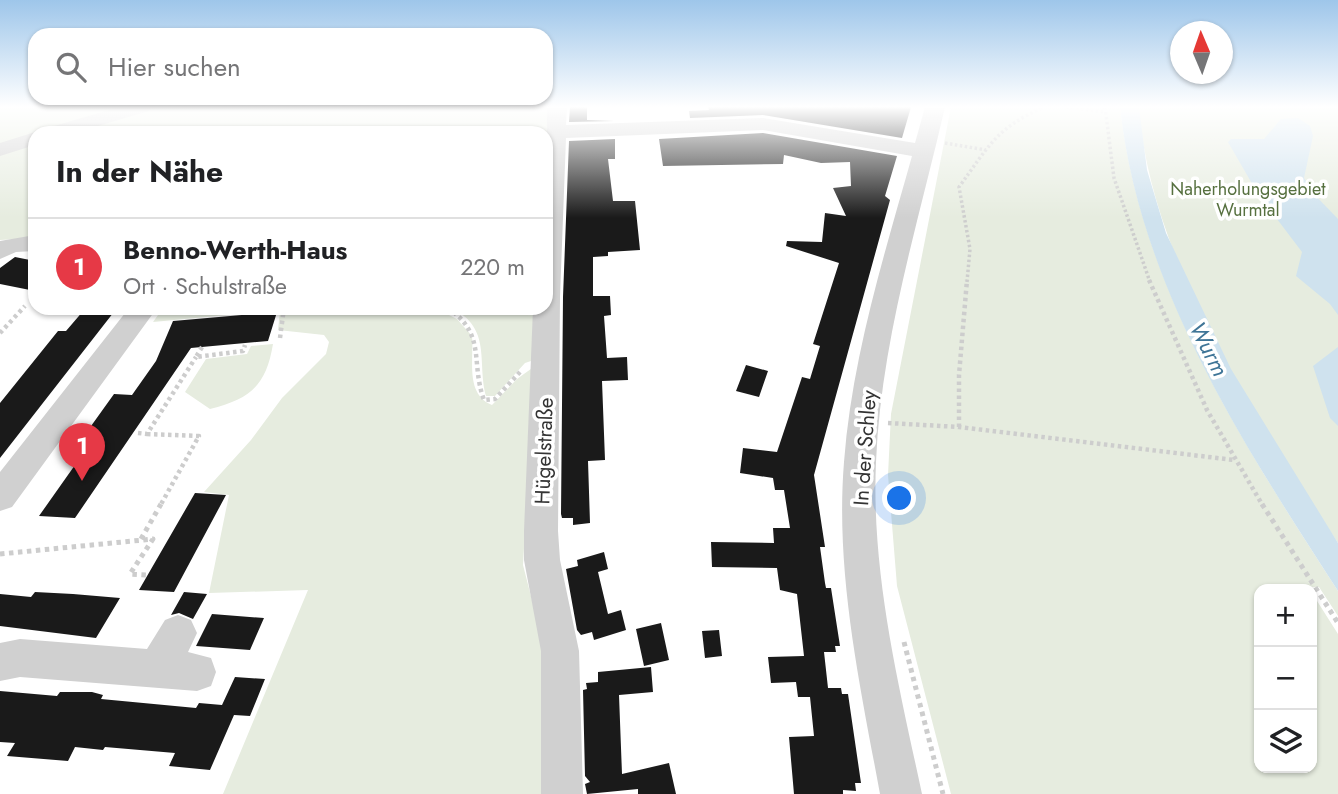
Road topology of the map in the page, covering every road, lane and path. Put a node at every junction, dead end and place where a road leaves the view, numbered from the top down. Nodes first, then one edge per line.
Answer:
1 (17, 144) edge
2 (555, 144) edge
3 (933, 144) edge
4 (963, 144) edge
5 (991, 144) edge
6 (1108, 144) edge
7 (0, 150) edge
8 (986, 150) junction
9 (553, 181) edge
10 (28, 244) edge
11 (0, 251) edge
12 (25, 306) dead end
13 (139, 315) edge
14 (283, 315) edge
15 (460, 315) edge
16 (547, 315) edge
17 (0, 333) edge
18 (280, 338) dead end
19 (245, 345) dead end
20 (202, 347) dead end
21 (196, 357) junction
22 (495, 399) dead end
23 (959, 427) junction
24 (138, 433) dead end
25 (883, 433) dead end
26 (147, 434) junction
27 (1234, 460) junction
28 (0, 497) edge
29 (141, 539) junction
30 (0, 554) edge
31 (148, 575) dead end
32 (1338, 623) edge
33 (178, 633) dead end
34 (902, 635) dead end
35 (0, 662) edge
36 (158, 667) junction
37 (197, 672) dead end
38 (562, 794) edge
39 (901, 794) edge
40 (943, 794) edge

1 - 7 street
2 - 9 street, Hügelstraße
3 - 39 street, In der Schley
4 - 8 path
5 - 8 path
6 - 27 path
8 - 23 path
10 - 11 street
12 - 17 path
13 - 28 street
14 - 18 path
15 - 22 path
16 - 38 street, Hügelstraße
19 - 21 path
20 - 21 path
21 - 26 path
23 - 25 path
23 - 27 path
24 - 26 path
26 - 29 path
27 - 32 path
29 - 30 path
29 - 31 path
33 - 36 street
34 - 40 path
35 - 36 street
36 - 37 street

